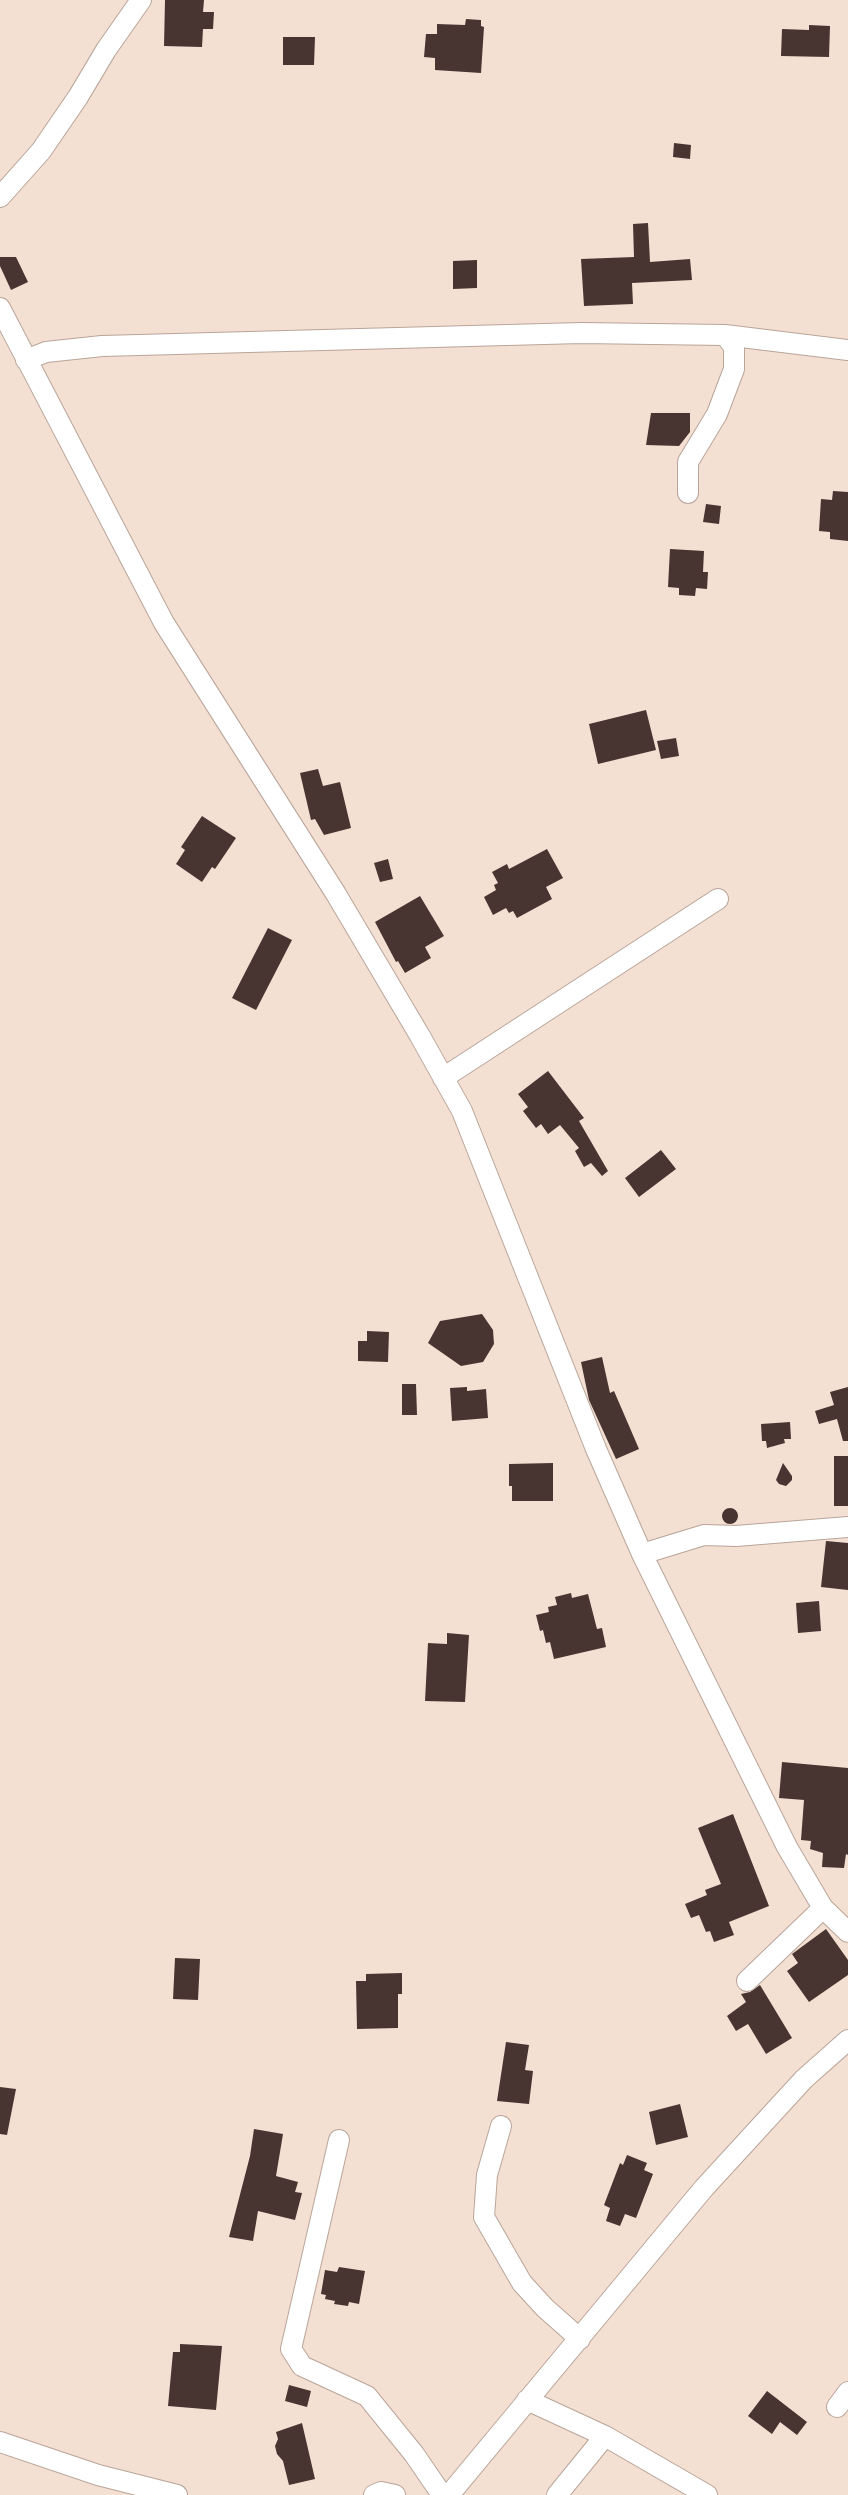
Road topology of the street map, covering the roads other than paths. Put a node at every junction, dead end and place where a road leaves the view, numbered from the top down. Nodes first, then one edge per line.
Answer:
1 (141, 0) edge
2 (0, 197) edge
3 (0, 308) edge
4 (725, 335) junction
5 (848, 350) edge
6 (26, 360) junction
7 (688, 493) dead end
8 (718, 899) dead end
9 (443, 1078) junction
10 (848, 1527) edge
11 (642, 1554) junction
12 (823, 1908) junction
13 (848, 1932) edge
14 (747, 1981) dead end
15 (848, 2040) edge
16 (501, 2126) dead end
17 (339, 2140) dead end
18 (580, 2339) junction
19 (527, 2400) junction
20 (604, 2436) junction
21 (0, 2442) edge
22 (177, 2495) edge
23 (374, 2495) edge
24 (395, 2495) edge
25 (442, 2495) edge
26 (449, 2495) edge
27 (557, 2495) edge
28 (707, 2495) edge

1 - 2 street
3 - 6 street
4 - 5 street
4 - 6 street
4 - 7 street
6 - 9 street
8 - 9 street
9 - 11 street
10 - 11 street
11 - 12 street
12 - 13 street
12 - 14 street
15 - 18 street
16 - 18 street
17 - 25 street
18 - 19 street
19 - 20 street
19 - 26 street
20 - 27 street
20 - 28 street
21 - 22 street
23 - 24 street

